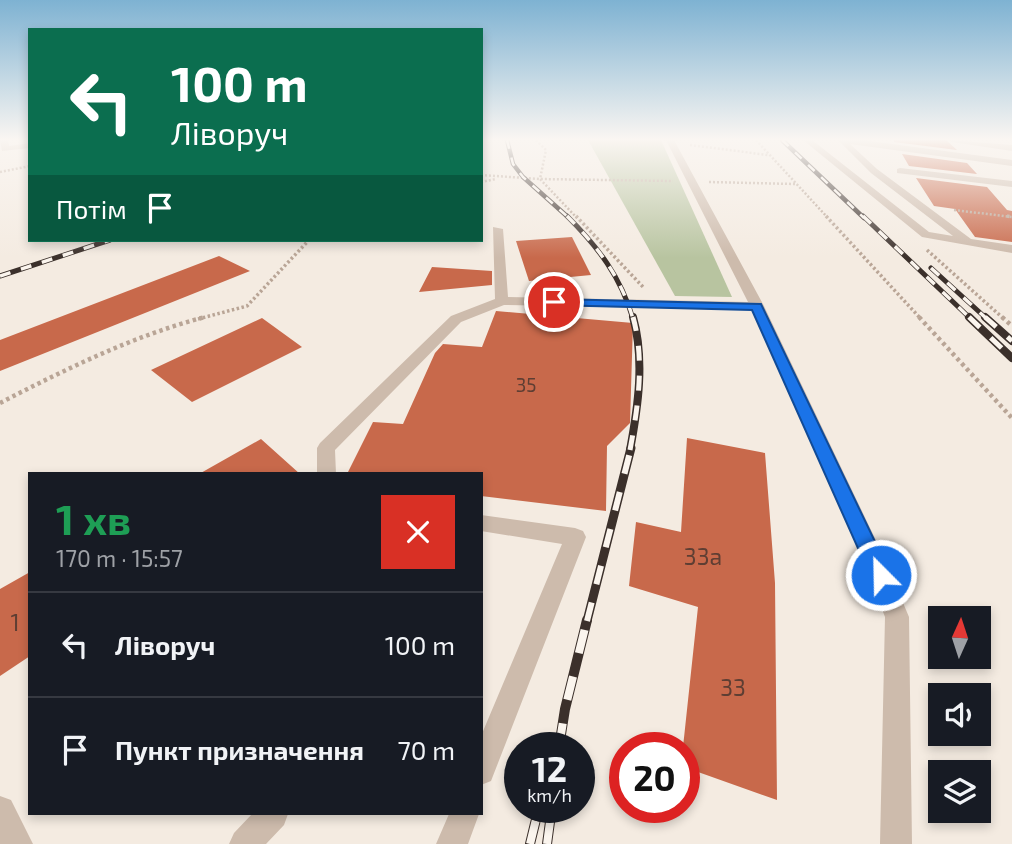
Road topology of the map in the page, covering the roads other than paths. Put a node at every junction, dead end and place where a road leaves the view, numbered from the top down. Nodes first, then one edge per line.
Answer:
1 (691, 179) edge
2 (856, 179) edge
3 (885, 179) edge
4 (975, 179) edge
5 (1007, 183) edge
6 (1012, 194) edge
7 (497, 229) dead end
8 (969, 242) junction
9 (1012, 249) edge
10 (502, 301) junction
11 (757, 306) junction
12 (327, 472) edge
13 (483, 523) edge
14 (483, 766) edge
15 (0, 811) edge
16 (272, 815) edge
17 (464, 815) edge
18 (17, 844) edge
19 (245, 844) edge
20 (452, 844) edge
21 (896, 844) edge

1 - 11 lane
2 - 8 lane
3 - 8 lane
4 - 5 lane
5 - 6 lane
7 - 10 lane
8 - 9 lane
10 - 11 lane
10 - 12 lane
11 - 21 lane
13 - 14 lane
15 - 18 lane
16 - 19 lane
17 - 20 lane

